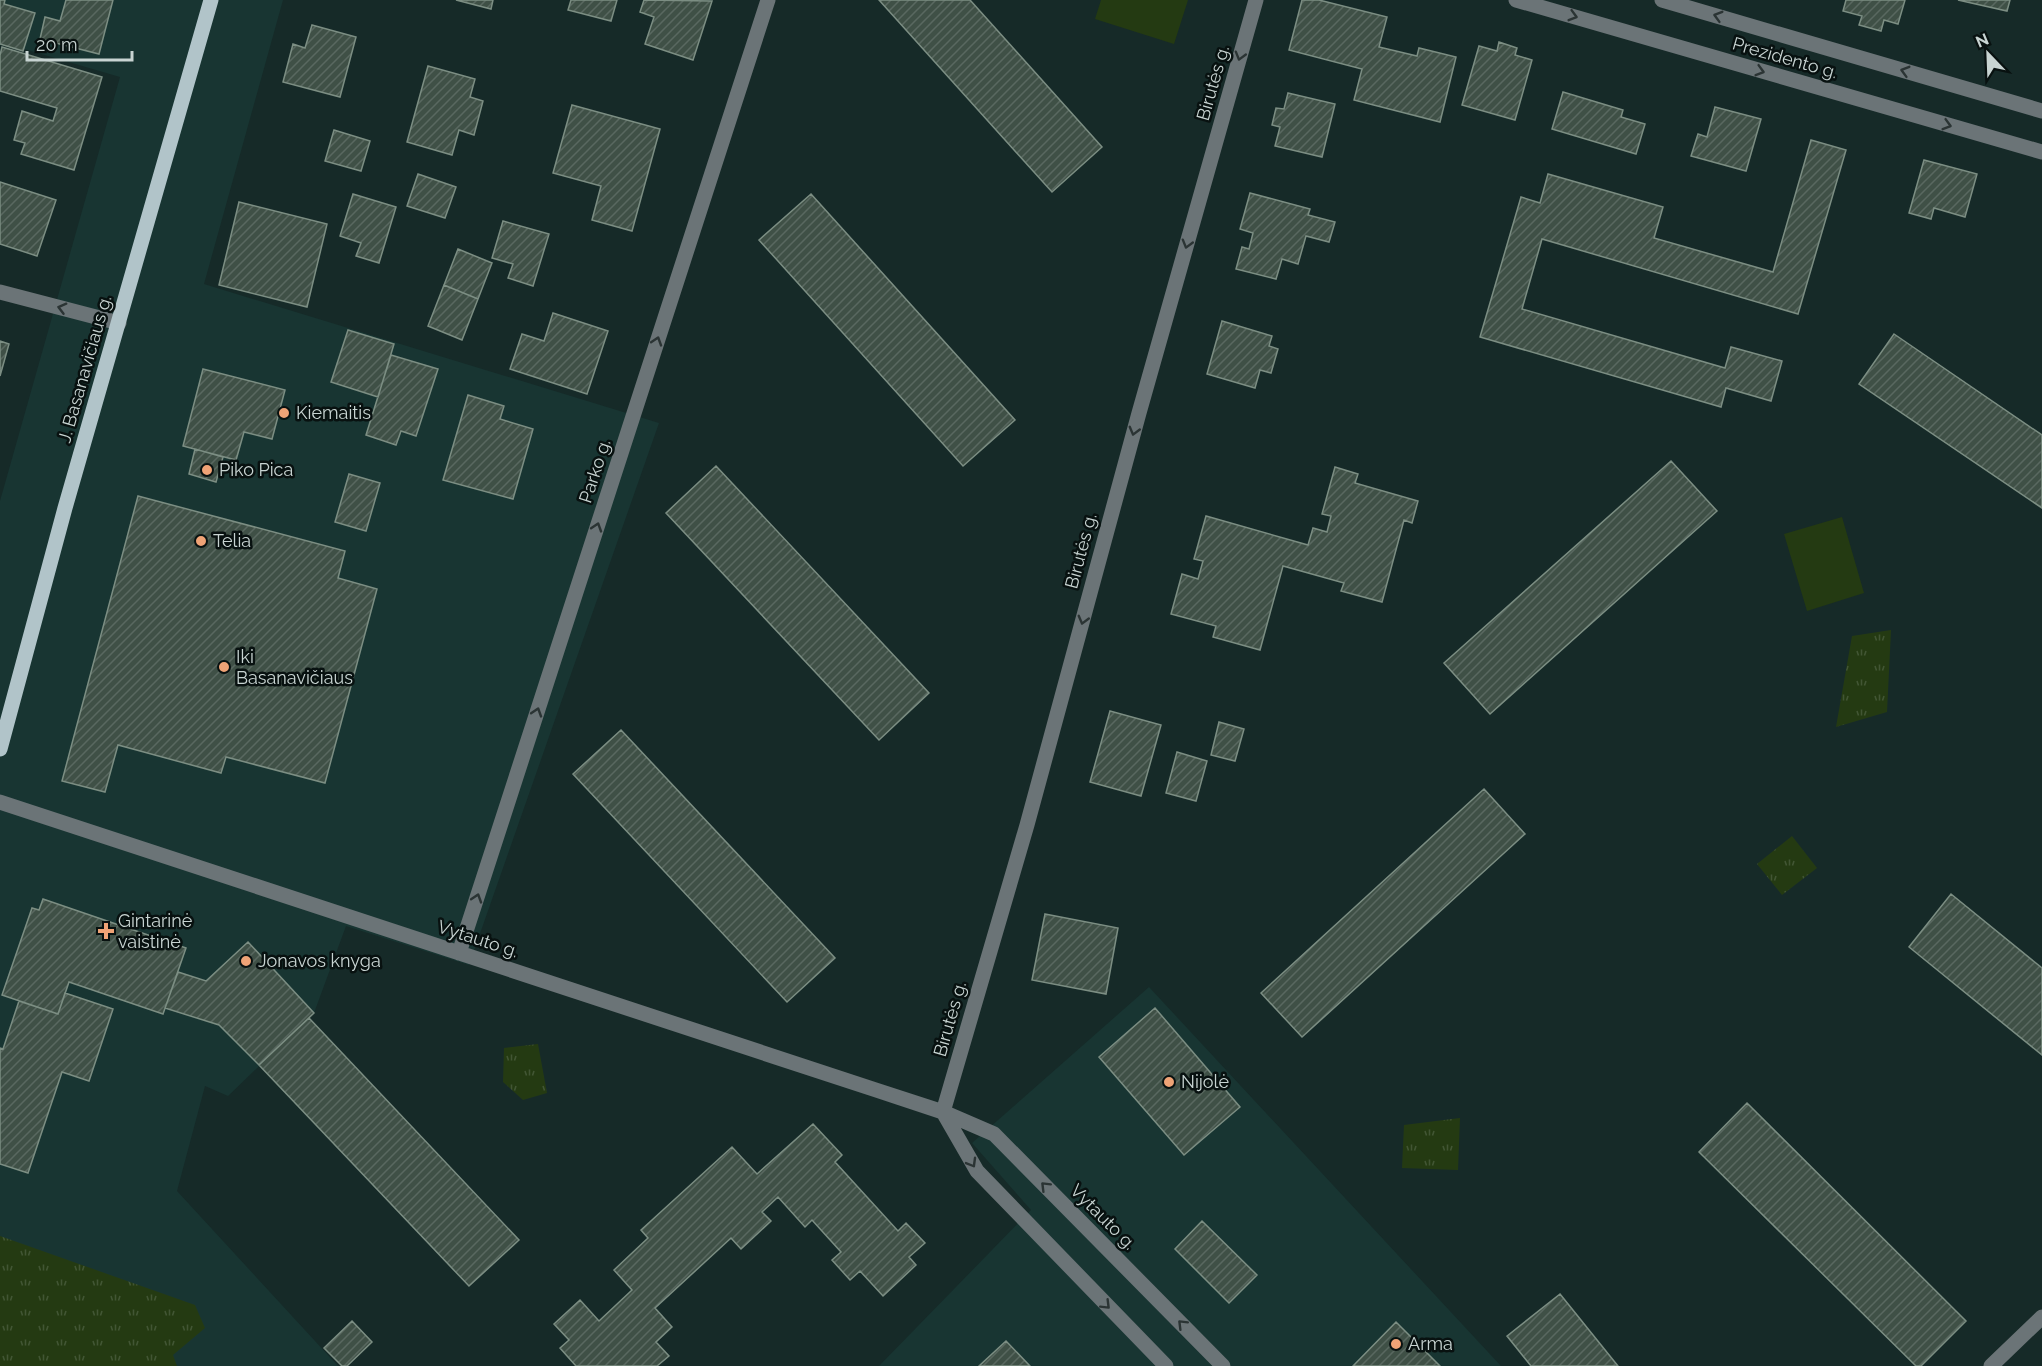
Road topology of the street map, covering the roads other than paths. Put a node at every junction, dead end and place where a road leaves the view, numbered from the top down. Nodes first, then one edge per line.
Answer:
1 (211, 0) edge
2 (768, 0) edge
3 (1256, 0) edge
4 (1516, 0) edge
5 (1662, 0) edge
6 (2042, 111) edge
7 (2042, 152) edge
8 (0, 292) edge
9 (118, 323) junction
10 (0, 749) edge
11 (0, 802) edge
12 (459, 953) junction
13 (944, 1112) junction
14 (2042, 1317) edge
15 (1166, 1366) edge
16 (1223, 1366) edge
17 (1991, 1366) edge

1 - 9 main road, J. Basanavičiaus g.
12 -> 2 street, Parko g.
3 -> 13 street, Birutės g.
4 -> 7 street, Prezidento g.
6 -> 5 street, Prezidento g.
9 -> 8 street
9 - 10 main road, J. Basanavičiaus g.
11 - 12 street, Vytauto g.
12 - 13 street, Vytauto g.
13 -> 15 street
16 -> 13 street, Vytauto g.
14 - 17 street

